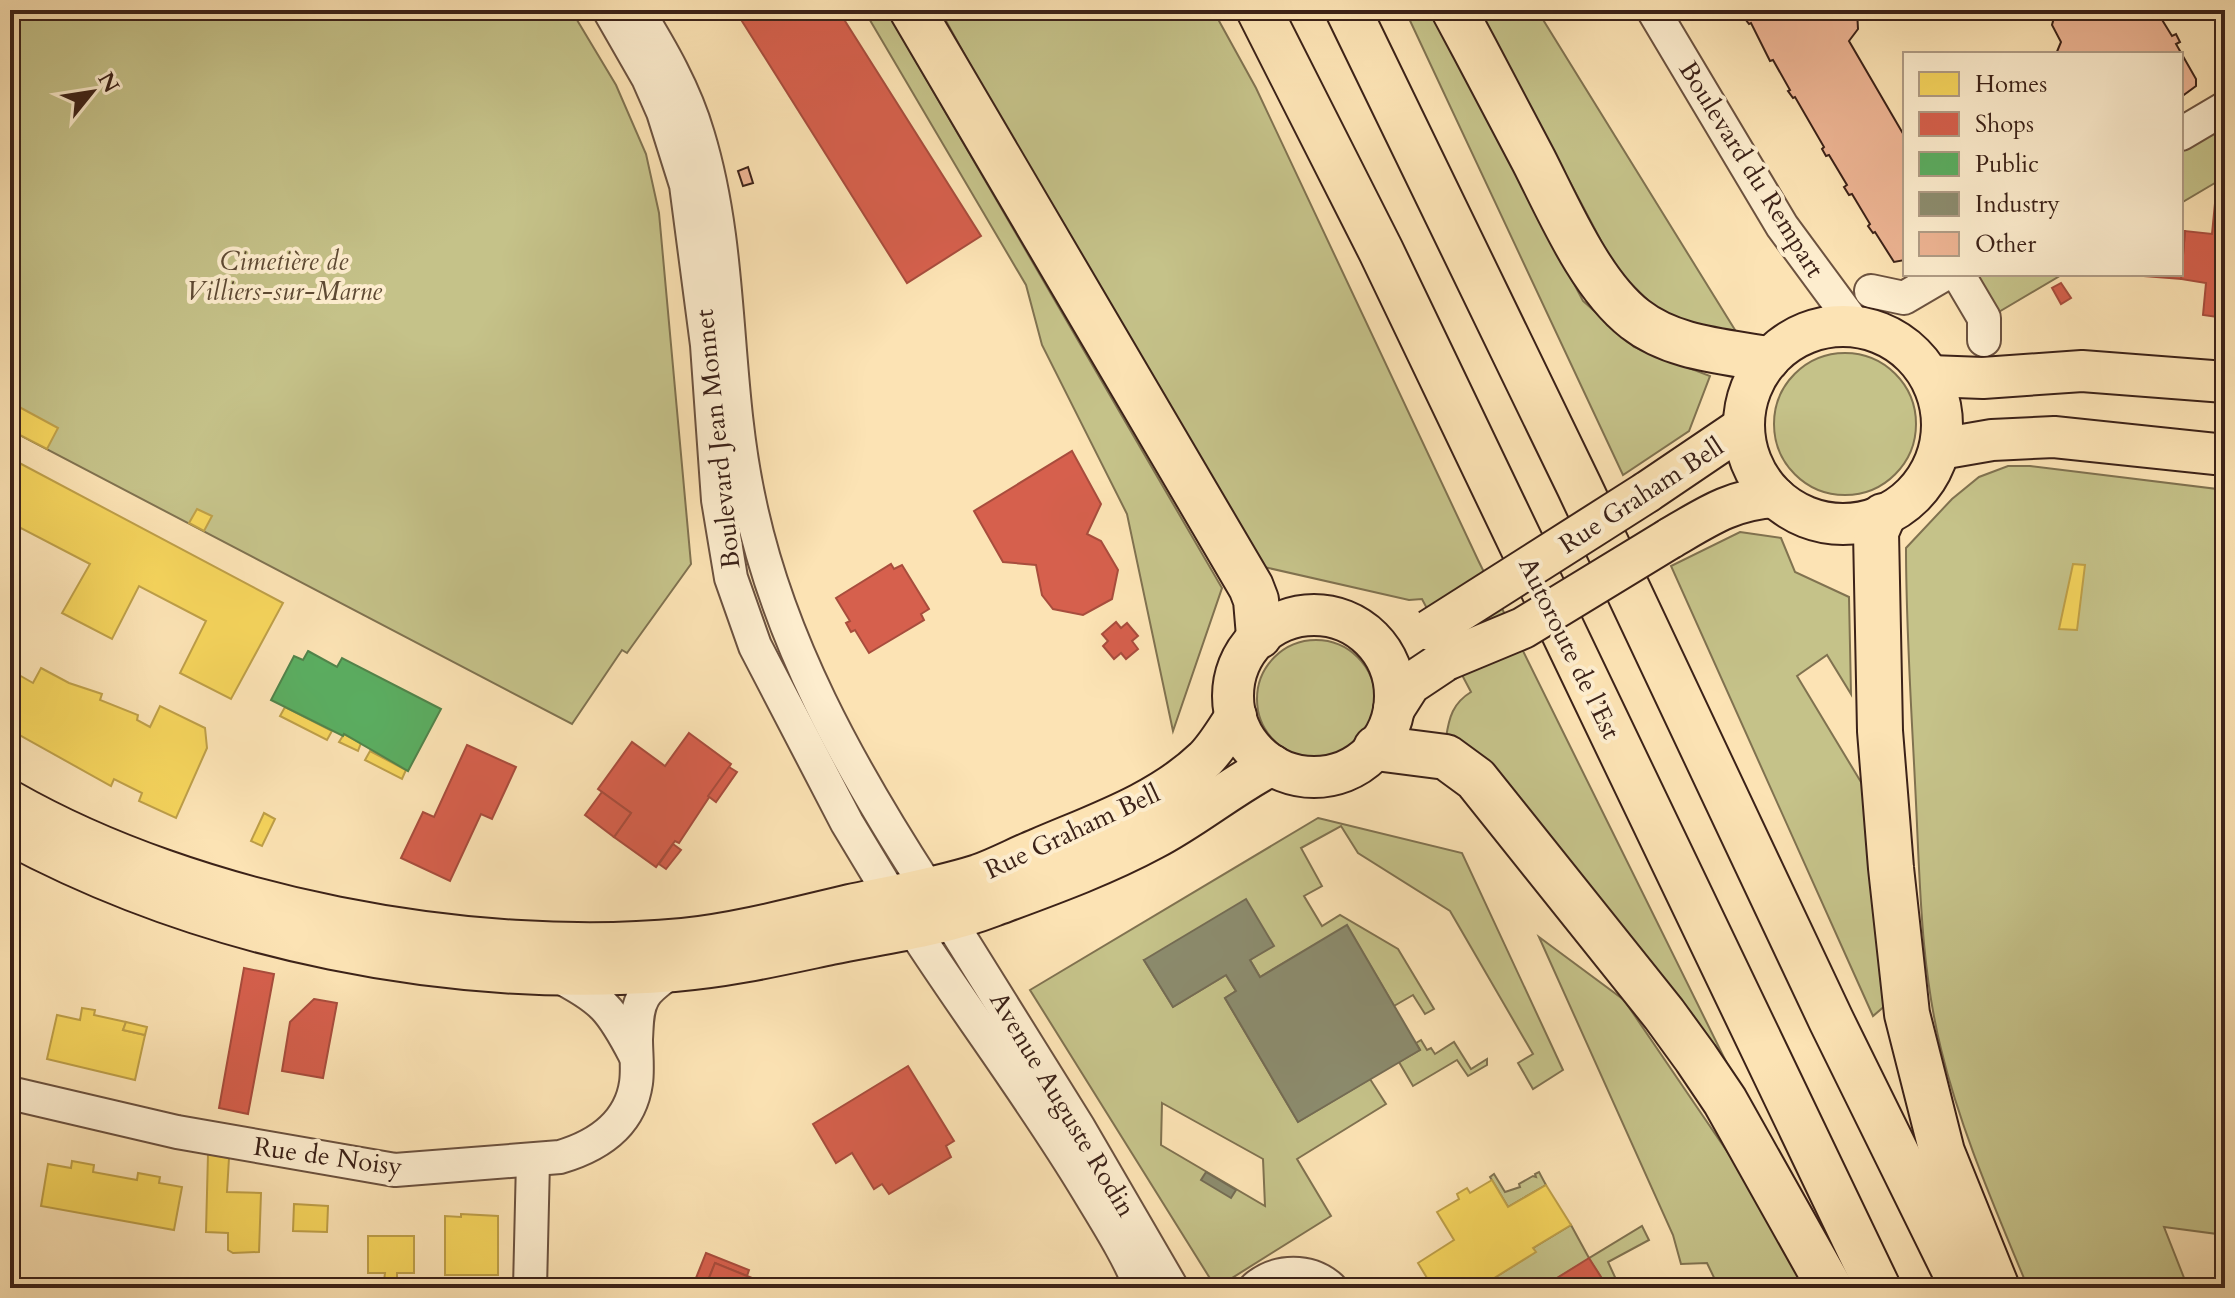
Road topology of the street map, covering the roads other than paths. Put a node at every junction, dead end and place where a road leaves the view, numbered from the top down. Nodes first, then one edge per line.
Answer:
1 (609, 10) edge
2 (637, 10) edge
3 (912, 10) edge
4 (1259, 10) edge
5 (1348, 10) edge
6 (1454, 10) edge
7 (1653, 10) edge
8 (2225, 108) edge
9 (2183, 133) edge
10 (1942, 276) edge
11 (1959, 276) edge
12 (1863, 308) junction
13 (1984, 340) dead end
14 (1767, 359) junction
15 (1930, 376) junction
16 (2225, 382) edge
17 (1743, 427) junction
18 (1940, 449) junction
19 (2225, 455) edge
20 (1775, 497) junction
21 (1883, 516) junction
22 (1367, 635) junction
23 (1259, 636) junction
24 (1438, 645) junction
25 (1394, 709) junction
26 (1236, 716) junction
27 (1376, 748) junction
28 (1272, 765) junction
29 (10, 801) edge
30 (10, 834) edge
31 (909, 892) junction
32 (931, 925) junction
33 (672, 971) junction
34 (556, 975) junction
35 (636, 1058) junction
36 (10, 1093) edge
37 (533, 1161) junction
38 (530, 1288) edge
39 (1141, 1288) edge
40 (1172, 1288) edge
41 (1255, 1288) edge
42 (1331, 1288) edge
43 (1830, 1288) edge
44 (1878, 1288) edge
45 (1963, 1288) edge
46 (1997, 1288) edge

1 - 31 street, Boulevard Jean Monnet
2 - 31 street, Boulevard Jean Monnet
3 - 23 highway
4 - 44 highway, Autoroute de l’Est
5 - 45 highway
6 - 14 highway
7 - 12 street, Boulevard du Rempart
8 - 9 street
10 - 12 street
11 - 13 street
12 - 14 main road
12 - 15 main road
14 - 17 main road
15 - 16 main road
15 - 18 main road
17 - 20 main road
17 - 24 main road, Rue Graham Bell, bridge
18 - 19 main road
18 - 21 main road
20 - 21 main road
20 - 24 main road, Rue Graham Bell, bridge
21 - 46 highway
22 - 23 main road, Rue Graham Bell
22 - 24 main road, Rue Graham Bell
22 - 25 main road, Rue Graham Bell
23 - 26 main road
24 - 25 main road, Rue Graham Bell
25 - 27 main road, Rue Graham Bell
26 - 28 main road
26 - 31 main road, Rue Graham Bell
27 - 28 main road, Rue Graham Bell
27 - 43 highway
28 - 32 main road, Rue Graham Bell
29 - 31 main road, Rue Graham Bell
30 - 34 main road, Rue Graham Bell
31 - 32 main road
32 - 33 main road, Rue Graham Bell
32 - 39 street, Avenue Auguste Rodin
32 - 40 street, Avenue Auguste Rodin
33 - 34 main road, Rue Graham Bell
33 - 35 street, Rue de Noisy
34 - 35 street
35 - 37 street, Rue de Noisy
36 - 37 street, Rue de Noisy
37 - 38 street
41 - 42 street

